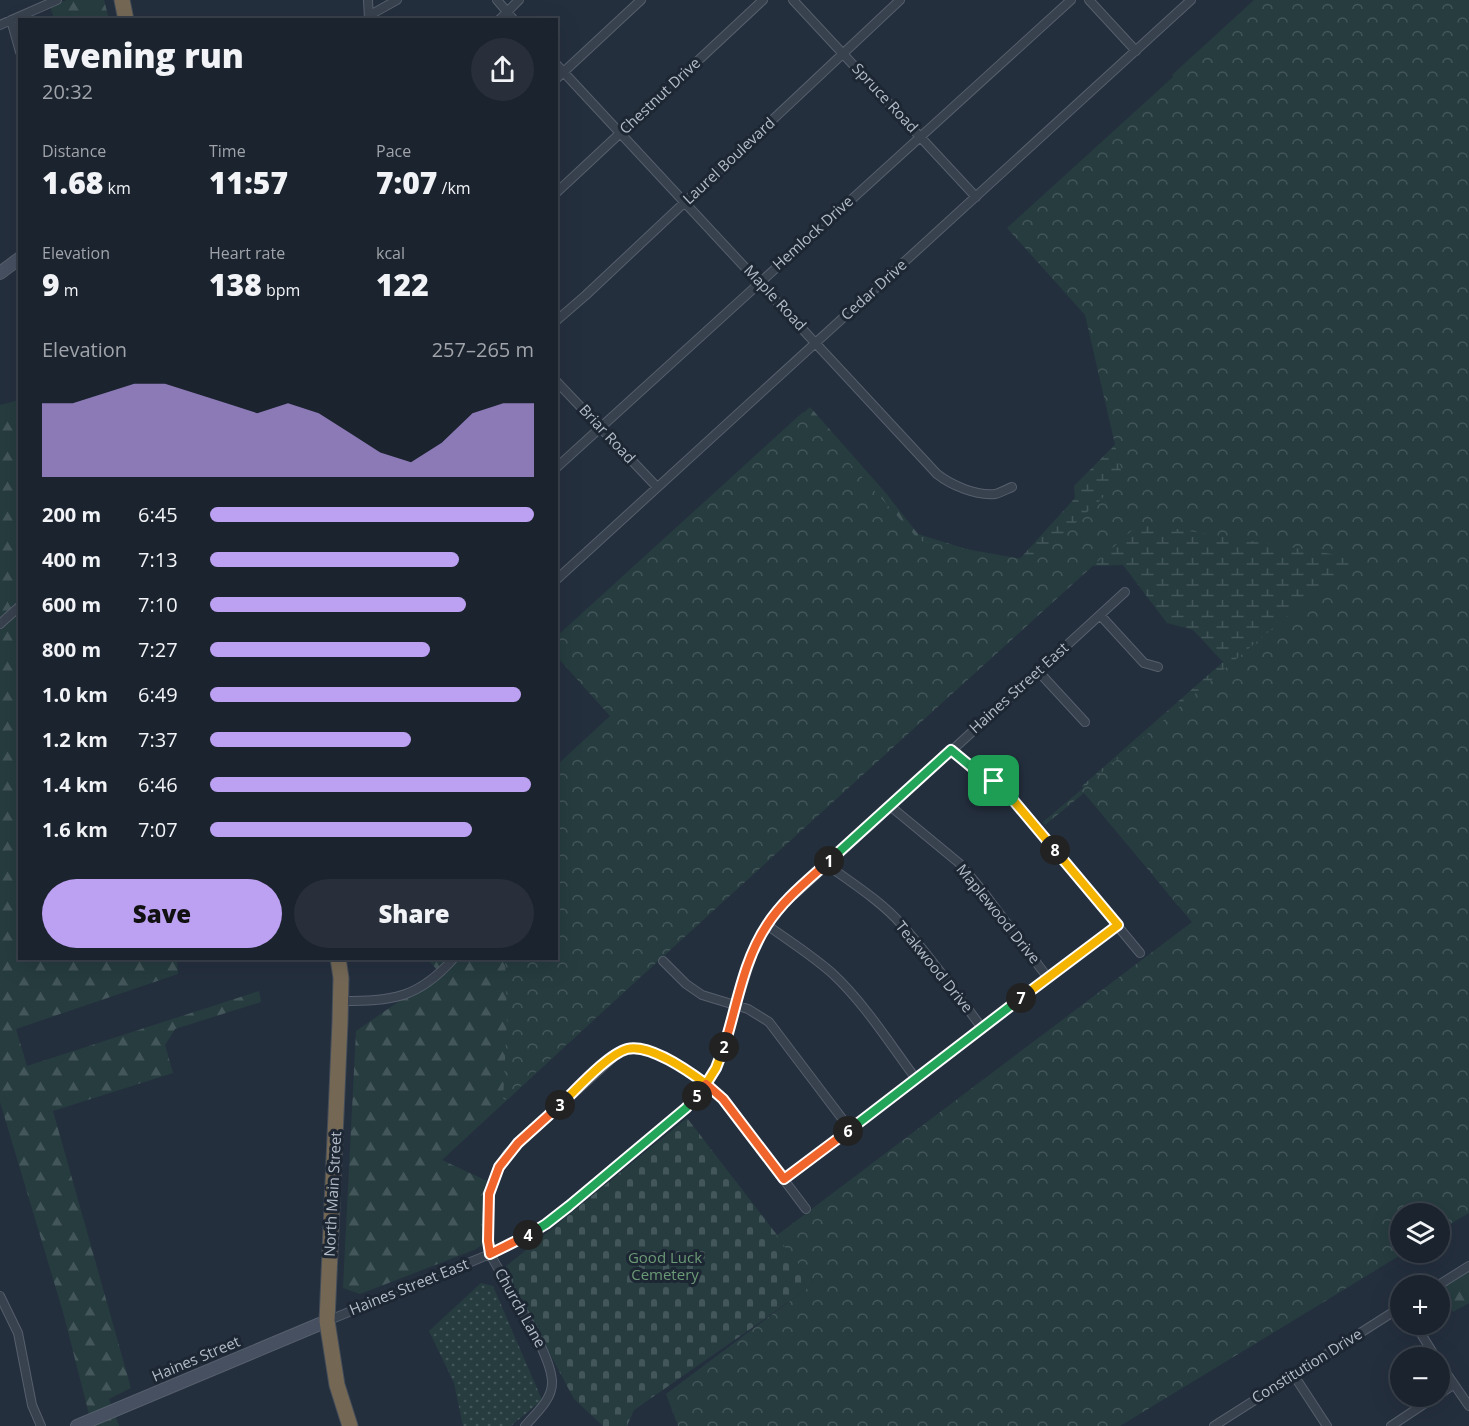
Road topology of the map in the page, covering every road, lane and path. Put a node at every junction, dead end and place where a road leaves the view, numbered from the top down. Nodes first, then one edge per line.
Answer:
1 (57, 0) edge
2 (122, 0) edge
3 (368, 0) edge
4 (397, 0) edge
5 (497, 0) edge
6 (519, 0) edge
7 (641, 0) edge
8 (763, 0) edge
9 (793, 0) edge
10 (900, 0) edge
11 (1071, 0) edge
12 (1089, 0) edge
13 (1191, 0) edge
14 (507, 12) junction
15 (369, 17) edge
16 (126, 18) edge
17 (501, 18) edge
18 (512, 18) edge
19 (11, 20) junction
20 (0, 26) edge
21 (18, 45) edge
22 (1136, 51) junction
23 (843, 54) junction
24 (558, 66) edge
25 (564, 72) junction
26 (558, 77) edge
27 (621, 133) junction
28 (920, 136) junction
29 (558, 191) edge
30 (976, 197) junction
31 (685, 202) junction
32 (18, 260) edge
33 (0, 273) edge
34 (760, 282) junction
35 (558, 319) edge
36 (817, 343) junction
37 (558, 383) edge
38 (600, 428) junction
39 (558, 466) edge
40 (657, 487) junction
41 (1012, 487) dead end
42 (558, 578) edge
43 (1125, 592) dead end
44 (18, 608) edge
45 (1100, 615) junction
46 (0, 624) edge
47 (1158, 667) dead end
48 (1038, 671) junction
49 (1085, 722) dead end
50 (951, 750) junction
51 (890, 806) junction
52 (826, 864) junction
53 (767, 925) junction
54 (1118, 925) junction
55 (1140, 953) dead end
56 (338, 960) edge
57 (452, 960) edge
58 (663, 961) dead end
59 (1048, 978) junction
60 (341, 1001) junction
61 (736, 1006) junction
62 (982, 1028) junction
63 (916, 1079) junction
64 (706, 1084) junction
65 (850, 1129) junction
66 (784, 1179) junction
67 (806, 1209) dead end
68 (490, 1254) junction
69 (1469, 1266) edge
70 (1450, 1278) edge
71 (0, 1296) edge
72 (1390, 1314) edge
73 (327, 1321) junction
74 (1293, 1374) junction
75 (1450, 1380) edge
76 (1453, 1385) junction
77 (1450, 1387) edge
78 (1469, 1406) edge
79 (1420, 1407) edge
80 (40, 1426) edge
81 (77, 1426) edge
82 (350, 1426) edge
83 (525, 1426) edge
84 (1216, 1426) edge
85 (1327, 1426) edge
86 (1391, 1426) edge

1 - 19 street
2 - 16 highway
3 - 15 street
4 - 15 street
5 - 14 street
6 - 14 street
7 - 25 street
8 - 27 street, Chestnut Drive
9 - 23 street, Spruce Road
10 - 23 street, Laurel Boulevard
11 - 28 street, Hemlock Drive
12 - 22 street
13 - 22 street, Cedar Drive
14 - 17 street
14 - 18 street
19 - 20 street
19 - 21 street
22 - 30 street, Cedar Drive
23 - 28 street, Spruce Road
23 - 31 street, Laurel Boulevard
24 - 25 street, Maple Road
25 - 26 street
25 - 27 street, Maple Road
27 - 29 street, Chestnut Drive
27 - 31 street, Maple Road
28 - 30 street, Spruce Road
28 - 34 street, Hemlock Drive
30 - 36 street, Cedar Drive
31 - 34 street, Maple Road
31 - 35 street, Laurel Boulevard
32 - 33 street
34 - 36 street, Maple Road
34 - 38 street, Hemlock Drive
36 - 40 street, Cedar Drive
36 - 41 street, Maple Road
37 - 38 street, Briar Road
38 - 39 street, Hemlock Drive
38 - 40 street, Briar Road
40 - 42 street, Cedar Drive
43 - 45 street, Haines Street East
44 - 46 street
45 - 47 street
45 - 48 street, Haines Street East
48 - 49 street
48 - 50 street, Haines Street East
50 - 51 street, Haines Street East
50 - 54 street
51 - 52 street, Haines Street East
51 - 59 street, Maplewood Drive
52 - 53 street, Haines Street East
52 - 62 street, Teakwood Drive
53 - 61 street, Haines Street East
53 - 63 street
54 - 55 street
54 - 59 street
56 - 60 highway, North Main Street
57 - 60 street
58 - 61 street
59 - 62 street
60 - 73 highway, North Main Street
61 - 64 street, Haines Street East
61 - 65 street
62 - 63 street
63 - 65 street
64 - 66 street
64 - 68 street, Haines Street East
64 - 68 street
65 - 66 street
66 - 67 street
68 - 73 street, Haines Street East
68 - 83 street, Church Lane
69 - 70 street
71 - 80 street
72 - 74 street, Constitution Drive
73 - 81 street, Haines Street
73 - 82 highway, North Main Street
74 - 84 street, Constitution Drive
74 - 85 street
75 - 76 street
76 - 77 street
76 - 78 street
79 - 86 street

